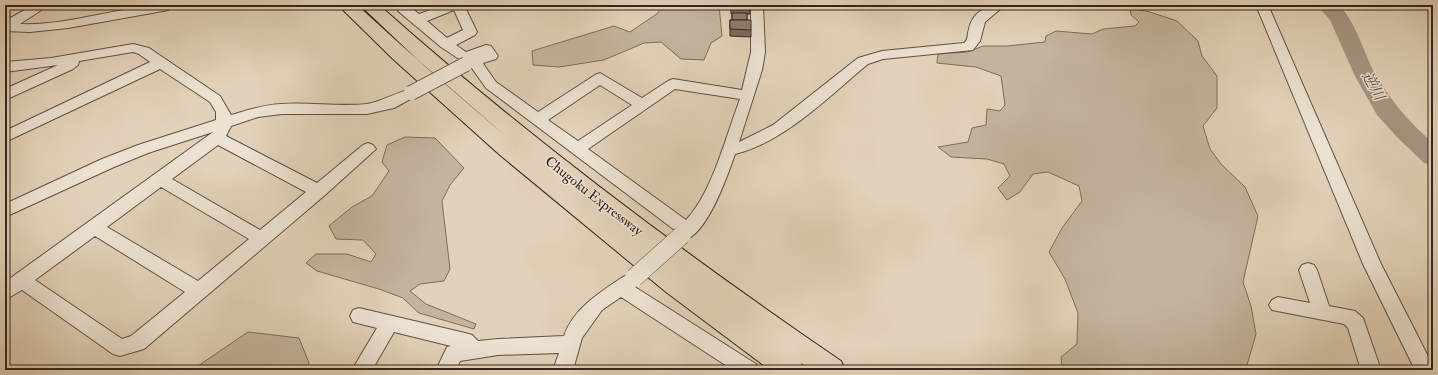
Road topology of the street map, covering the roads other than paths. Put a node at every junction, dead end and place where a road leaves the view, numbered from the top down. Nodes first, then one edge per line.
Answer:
1 (43, 5) edge
2 (166, 5) edge
3 (347, 5) edge
4 (370, 5) edge
5 (405, 5) edge
6 (757, 5) edge
7 (999, 5) edge
8 (1262, 5) edge
9 (419, 19) junction
10 (7, 25) edge
11 (446, 44) junction
12 (78, 57) junction
13 (162, 62) junction
14 (471, 62) junction
15 (5, 67) edge
16 (5, 95) edge
17 (748, 96) junction
18 (642, 105) junction
19 (538, 119) junction
20 (220, 130) junction
21 (5, 137) edge
22 (368, 149) dead end
23 (577, 149) junction
24 (730, 150) junction
25 (160, 180) junction
26 (319, 191) junction
27 (5, 211) edge
28 (94, 227) junction
29 (685, 233) junction
30 (262, 239) junction
31 (1308, 270) dead end
32 (22, 280) junction
33 (627, 283) junction
34 (199, 291) junction
35 (5, 292) edge
36 (1278, 305) dead end
37 (1322, 312) junction
38 (358, 316) dead end
39 (390, 324) junction
40 (570, 345) junction
41 (473, 349) junction
42 (362, 370) edge
43 (446, 370) edge
44 (563, 370) edge
45 (749, 370) edge
46 (791, 370) edge
47 (832, 370) edge
48 (1371, 370) edge
49 (1425, 370) edge

1 - 10 street
2 - 10 street
3 - 46 highway, Chugoku Expressway
4 - 47 highway, Chugoku Expressway
5 - 9 street
6 - 17 street
7 - 24 street
8 - 49 street
9 - 11 street
9 - 11 street
11 - 14 street
12 - 13 street
12 - 15 street
12 - 16 street
13 - 20 street
13 - 21 street
14 - 19 street
14 - 20 street, bridge
17 - 18 street
17 - 24 street
18 - 19 street
18 - 23 street
19 - 23 street
20 - 25 street
20 - 26 street
20 - 27 street
22 - 26 street
23 - 29 street
24 - 29 street
25 - 28 street
25 - 30 street
26 - 30 street
28 - 32 street
28 - 34 street
29 - 33 street, bridge
30 - 34 street
31 - 37 street
32 - 34 street
32 - 35 street
33 - 40 street
33 - 45 street
36 - 37 street
37 - 48 street
38 - 39 street
39 - 41 street
39 - 42 street
40 - 41 street
40 - 44 street
41 - 43 street

